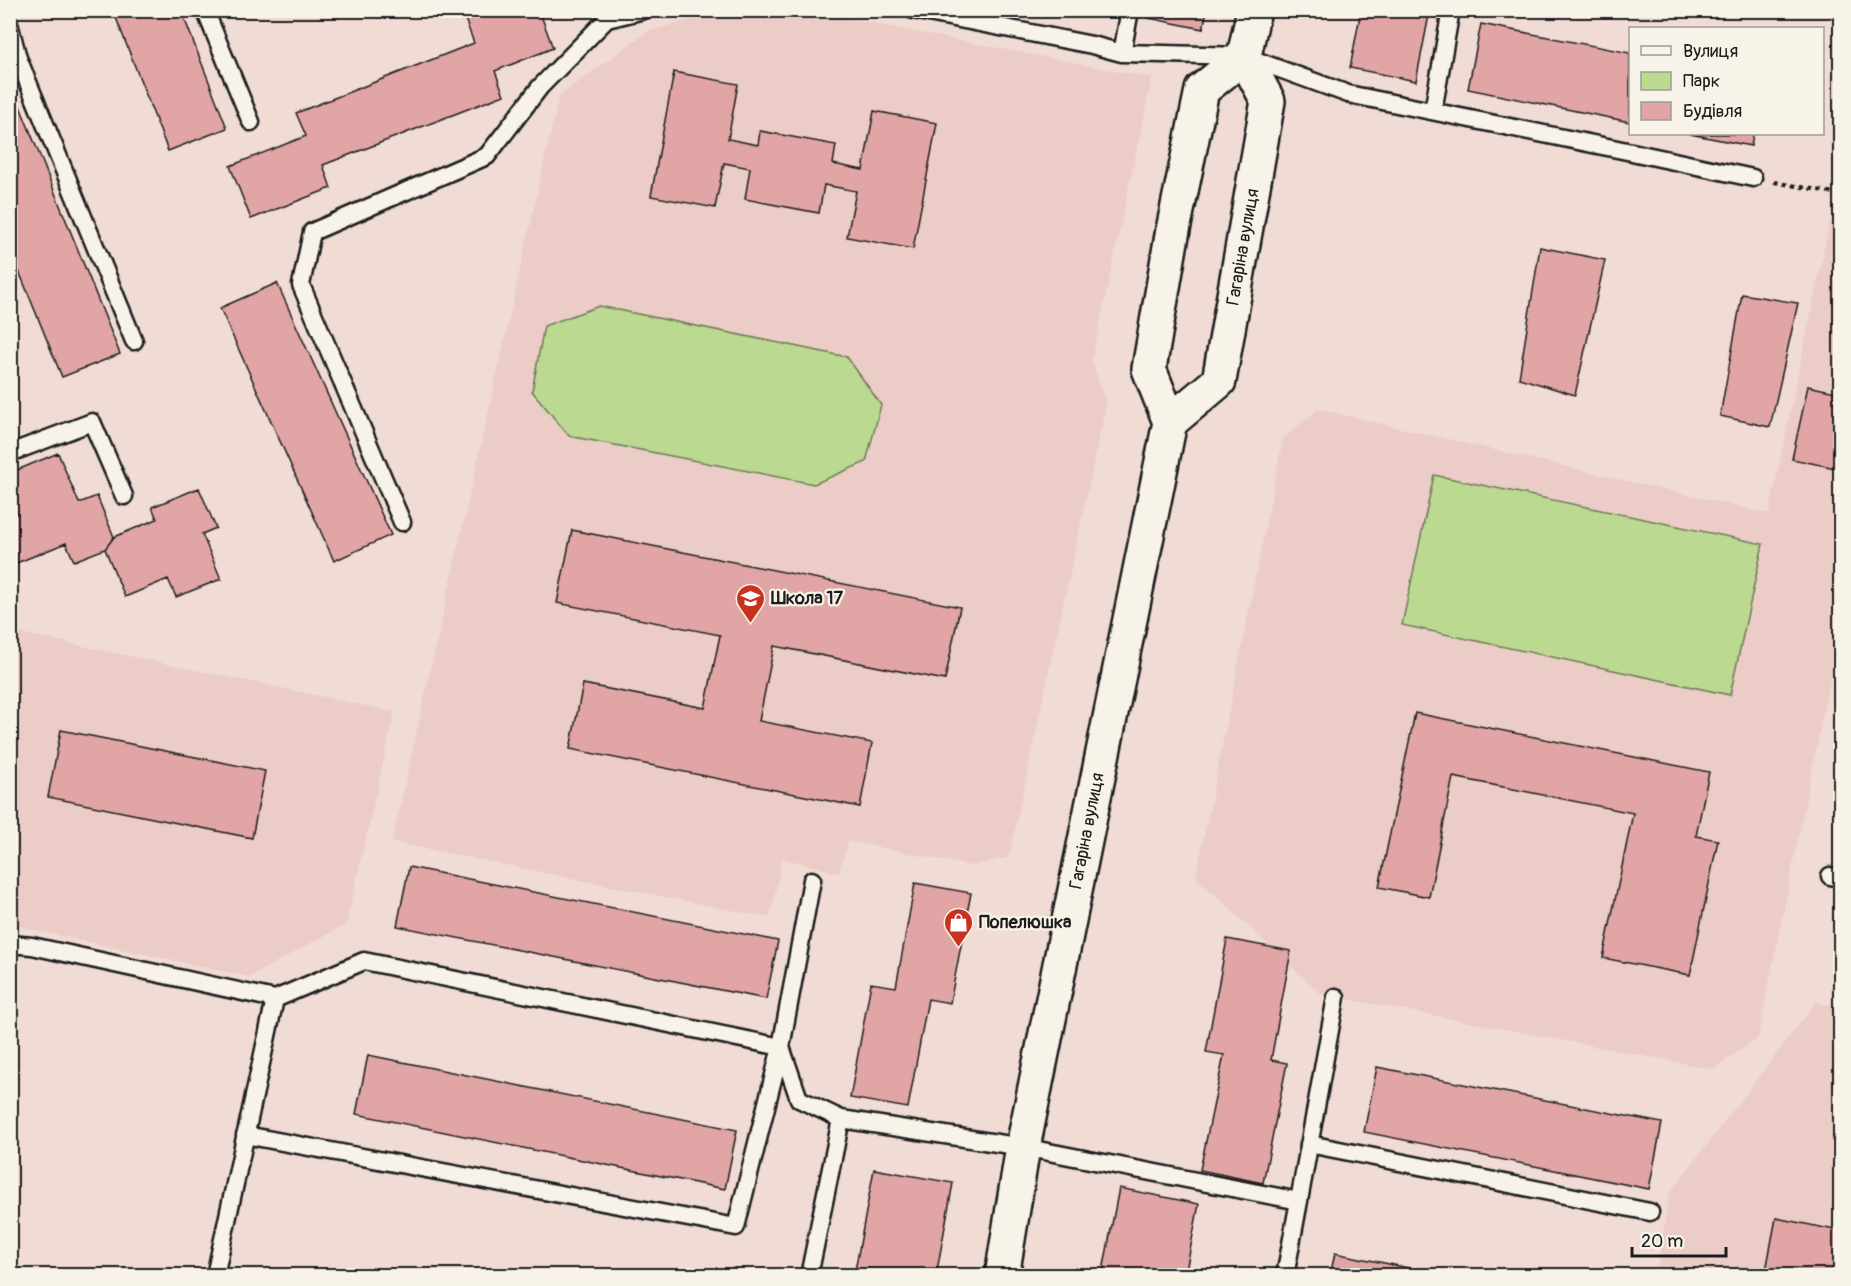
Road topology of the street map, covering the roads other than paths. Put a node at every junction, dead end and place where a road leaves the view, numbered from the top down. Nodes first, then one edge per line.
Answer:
1 (205, 10) edge
2 (644, 10) edge
3 (913, 10) edge
4 (1130, 10) edge
5 (1254, 10) edge
6 (1451, 10) edge
7 (603, 15) edge
8 (10, 27) edge
9 (1122, 52) junction
10 (1244, 56) junction
11 (1433, 111) junction
12 (251, 122) dead end
13 (1753, 178) road end
14 (134, 340) dead end
15 (1170, 422) junction
16 (10, 453) edge
17 (124, 496) dead end
18 (402, 522) dead end
19 (812, 880) dead end
20 (10, 944) edge
21 (1336, 997) dead end
22 (275, 999) junction
23 (781, 1047) junction
24 (841, 1119) junction
25 (245, 1135) junction
26 (1309, 1144) junction
27 (1023, 1147) junction
28 (1299, 1202) junction
29 (1650, 1212) dead end
30 (215, 1275) edge
31 (809, 1275) edge
32 (1002, 1275) edge
33 (1285, 1275) edge

1 - 12 lane
2 - 7 lane
3 - 9 lane
4 - 9 lane
5 - 10 street
6 - 11 lane
7 - 18 lane
8 - 14 lane
9 - 10 lane
10 - 11 lane
10 - 15 street
10 - 15 street, Гагаріна вулиця
11 - 13 lane
15 - 27 street, Гагаріна вулиця
16 - 17 lane
19 - 23 lane
20 - 22 lane
21 - 26 lane
22 - 23 lane
22 - 25 lane
23 - 24 lane
23 - 25 lane
24 - 27 lane
24 - 31 lane
25 - 30 lane
26 - 28 lane
26 - 29 lane
27 - 28 lane
27 - 32 street, Гагаріна вулиця
28 - 33 lane

